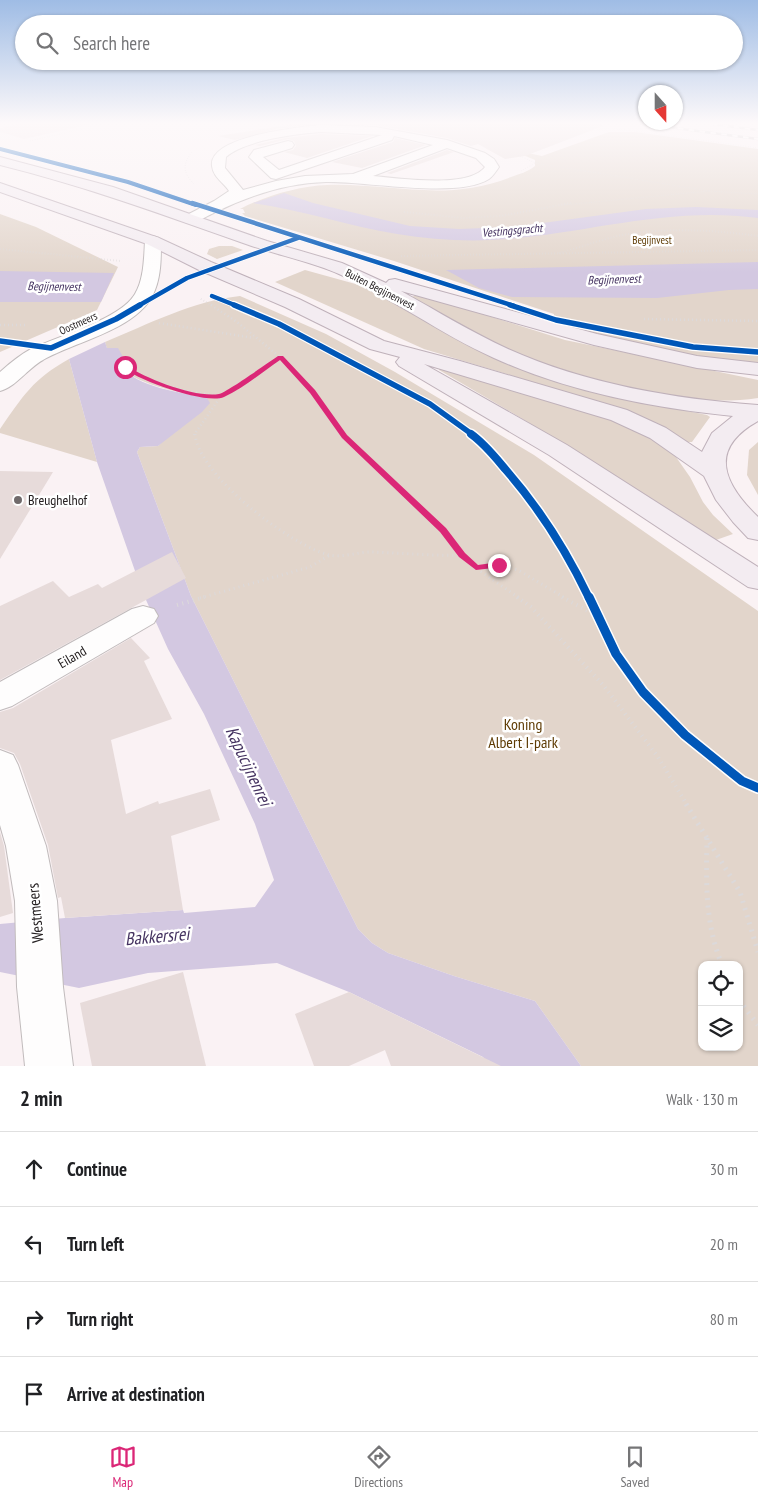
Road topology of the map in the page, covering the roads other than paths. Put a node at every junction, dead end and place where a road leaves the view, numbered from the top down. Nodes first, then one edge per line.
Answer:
1 (51, 174) edge
2 (223, 174) edge
3 (269, 174) edge
4 (291, 174) edge
5 (324, 174) edge
6 (365, 174) edge
7 (405, 174) edge
8 (485, 174) edge
9 (351, 179) junction
10 (246, 180) dead end
11 (274, 180) junction
12 (306, 180) junction
13 (382, 181) junction
14 (0, 187) edge
15 (258, 192) junction
16 (217, 206) junction
17 (190, 219) junction
18 (165, 234) junction
19 (345, 270) junction
20 (377, 345) junction
21 (730, 367) junction
22 (758, 369) edge
23 (758, 375) edge
24 (0, 384) edge
25 (757, 412) edge
26 (714, 471) junction
27 (758, 532) edge
28 (758, 580) edge
29 (143, 616) dead end
30 (0, 697) edge
31 (0, 765) edge
32 (49, 1066) edge

1 - 17 main road, Buiten Begijnenvest
2 - 16 street
3 - 11 street
4 - 11 street
5 - 12 street
6 - 9 street
7 - 13 street
8 - 13 street
9 - 12 street
9 - 13 street
10 - 15 street
11 - 12 street
11 - 15 street
14 - 18 main road
15 - 16 street
16 - 17 street
17 - 18 main road
17 - 19 main road, Buiten Begijnenvest
18 - 20 main road
18 - 24 street, Oostmeers
19 - 21 main road
19 - 25 main road, Buiten Begijnenvest
20 - 26 main road
20 - 28 main road
21 - 22 main road
21 - 23 street
25 - 26 main road
26 - 27 main road
29 - 30 street, Eiland
31 - 32 street, Westmeers

